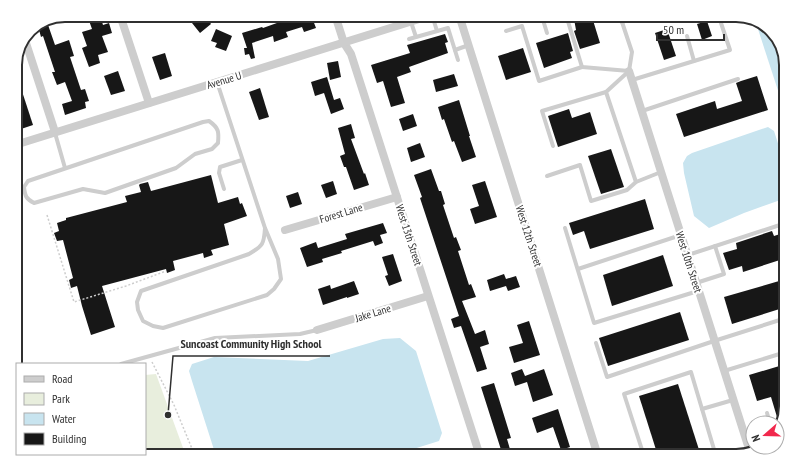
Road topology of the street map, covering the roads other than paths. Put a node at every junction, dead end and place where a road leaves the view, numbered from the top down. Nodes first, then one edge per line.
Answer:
1 (122, 22) edge
2 (337, 22) edge
3 (411, 22) joint
4 (434, 22) edge
5 (461, 22) edge
6 (544, 22) edge
7 (568, 22) edge
8 (622, 22) edge
9 (721, 22) edge
10 (437, 31) junction
11 (506, 31) dead end
12 (547, 33) dead end
13 (687, 36) dead end
14 (416, 37) junction
15 (409, 38) dead end
16 (344, 42) junction
17 (27, 45) edge
18 (469, 45) junction
19 (455, 50) junction
20 (458, 60) dead end
21 (694, 61) junction
22 (582, 67) junction
23 (629, 71) junction
24 (738, 79) dead end
25 (631, 80) junction
26 (217, 82) junction
27 (606, 92) junction
28 (149, 103) junction
29 (641, 111) junction
30 (55, 132) junction
31 (22, 142) edge
32 (553, 146) dead end
33 (242, 160) junction
34 (65, 168) junction
35 (661, 172) junction
36 (547, 176) dead end
37 (636, 182) junction
38 (224, 189) dead end
39 (397, 197) junction
40 (779, 225) edge
41 (265, 228) junction
42 (565, 228) dead end
43 (285, 230) dead end
44 (681, 235) junction
45 (715, 246) junction
46 (687, 256) junction
47 (578, 269) junction
48 (697, 287) junction
49 (428, 296) junction
50 (779, 320) edge
51 (317, 330) joint
52 (714, 341) junction
53 (596, 344) dead end
54 (779, 354) edge
55 (125, 363) edge
56 (724, 371) junction
57 (733, 400) junction
58 (702, 409) junction
59 (745, 437) edge
60 (478, 449) edge
61 (596, 449) edge
62 (642, 449) edge
63 (714, 449) edge

1 - 28 street
2 - 16 street, West 13th Street
3 - 14 lane
3 - 16 street, Avenue U
4 - 10 lane
5 - 18 street, West 12th Street
6 - 12 lane
7 - 22 lane
8 - 23 lane
9 - 21 lane
10 - 14 lane
10 - 19 lane
11 - 22 lane
13 - 21 lane
14 - 15 lane
16 - 26 street, Avenue U
16 - 39 street, West 13th Street
17 - 30 street
18 - 19 lane
18 - 61 street, West 12th Street
19 - 20 lane
21 - 25 lane
22 - 23 lane
23 - 25 street, West 10th Street
23 - 27 lane
24 - 29 lane
25 - 29 street, West 10th Street
26 - 28 street, Avenue U
26 - 33 lane
27 - 32 lane
27 - 37 lane
28 - 30 street, Avenue U
29 - 35 street, West 10th Street
30 - 31 street, Avenue U
30 - 34 lane
33 - 38 lane
33 - 41 lane
34 - 34 lane
35 - 37 lane
35 - 44 street, West 10th Street
36 - 37 lane
39 - 43 street, Forest Lane
39 - 49 street, West 13th Street
40 - 45 lane
41 - 41 lane
42 - 47 lane
44 - 46 street, West 10th Street
44 - 47 lane
45 - 46 lane
45 - 48 lane
46 - 48 street, West 10th Street
47 - 48 lane
48 - 52 street, West 10th Street
49 - 51 street, Jake Lane
49 - 60 street, West 13th Street
50 - 52 lane
51 - 55 lane
52 - 53 lane
52 - 56 street, West 10th Street
54 - 56 lane
56 - 57 street, West 10th Street
57 - 58 lane
57 - 59 street, West 10th Street
58 - 62 lane
58 - 63 lane

